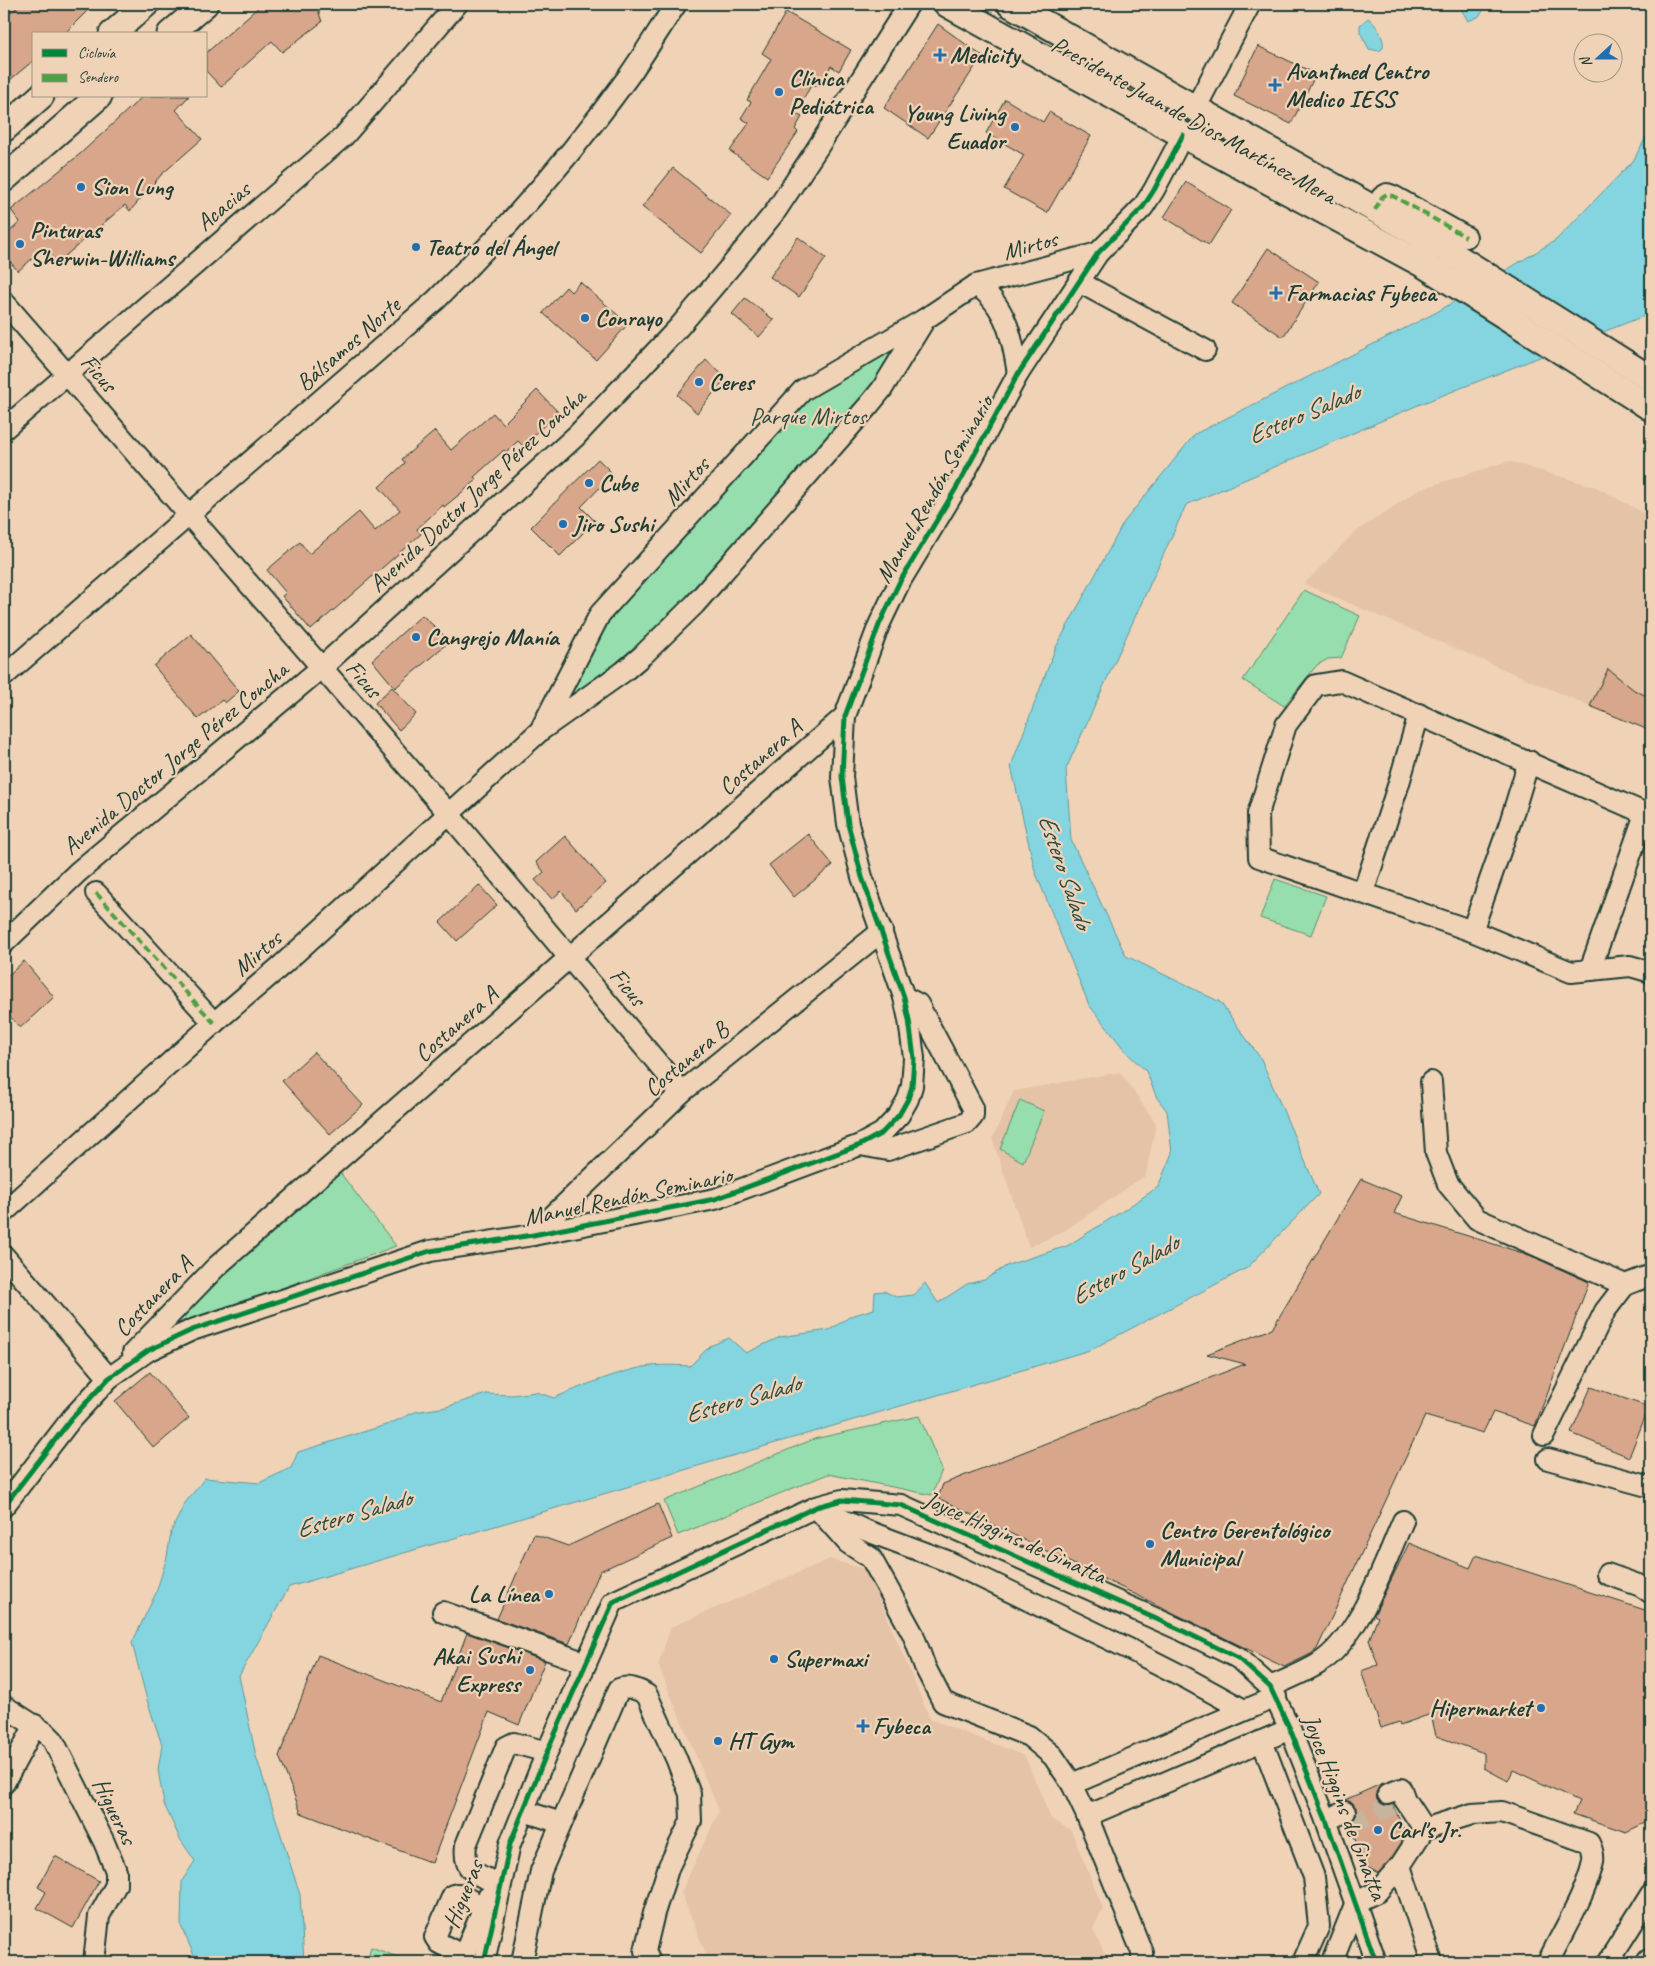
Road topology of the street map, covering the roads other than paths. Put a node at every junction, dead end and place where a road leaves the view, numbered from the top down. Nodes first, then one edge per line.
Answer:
1 (146, 4) edge
2 (205, 4) edge
3 (457, 4) edge
4 (676, 4) edge
5 (909, 4) edge
6 (946, 4) edge
7 (1010, 4) edge
8 (1250, 4) edge
9 (114, 32) edge
10 (172, 32) edge
11 (39, 98) edge
12 (97, 98) edge
13 (1195, 109) junction
14 (4, 129) edge
15 (1183, 135) junction
16 (4, 179) edge
17 (1375, 210) junction
18 (1466, 237) dead end
19 (1098, 253) junction
20 (1431, 255) junction
21 (1079, 282) junction
22 (976, 285) junction
23 (4, 302) edge
24 (924, 319) junction
25 (1205, 350) dead end
26 (68, 374) junction
27 (1018, 374) junction
28 (1651, 379) edge
29 (1651, 408) edge
30 (4, 430) edge
31 (189, 516) junction
32 (321, 668) junction
33 (4, 676) edge
34 (1419, 714) junction
35 (844, 716) junction
36 (541, 730) junction
37 (1529, 761) junction
38 (448, 813) junction
39 (1648, 815) edge
40 (96, 892) dead end
41 (1363, 893) junction
42 (882, 931) junction
43 (1472, 931) junction
44 (4, 943) edge
45 (570, 956) junction
46 (1590, 970) junction
47 (1651, 972) edge
48 (904, 997) junction
49 (214, 1023) junction
50 (1431, 1082) dead end
51 (682, 1092) junction
52 (860, 1145) junction
53 (4, 1212) edge
54 (533, 1236) junction
55 (4, 1256) edge
56 (1651, 1275) edge
57 (1625, 1286) junction
58 (109, 1378) junction
59 (1544, 1435) dead end
60 (1548, 1459) dead end
61 (1651, 1487) edge
62 (4, 1506) edge
63 (816, 1507) junction
64 (1403, 1522) dead end
65 (1607, 1574) dead end
66 (1651, 1593) edge
67 (443, 1612) dead end
68 (586, 1663) junction
69 (1273, 1692) junction
70 (4, 1706) edge
71 (1244, 1710) junction
72 (35, 1726) junction
73 (1290, 1729) junction
74 (1262, 1741) junction
75 (547, 1752) junction
76 (4, 1784) edge
77 (1072, 1784) junction
78 (1397, 1797) dead end
79 (524, 1811) junction
80 (1088, 1816) junction
81 (1347, 1818) tunnel mouth
82 (561, 1823) junction
83 (1328, 1826) junction
84 (1424, 1829) junction
85 (510, 1844) junction
86 (1400, 1866) junction
87 (494, 1882) junction
88 (1651, 1894) edge
89 (1356, 1902) junction
90 (484, 1907) junction
91 (462, 1959) edge
92 (94, 1962) edge
93 (484, 1962) edge
94 (522, 1962) edge
95 (650, 1962) edge
96 (1142, 1962) edge
97 (1303, 1962) edge
98 (1332, 1962) edge
99 (1376, 1962) edge
100 (1432, 1962) edge
101 (1548, 1962) edge
102 (1608, 1962) edge

1 - 9 main road
2 - 10 main road
3 - 26 street, Acacias
4 - 31 street, Bálsamos Norte
5 - 32 street, Avenida Doctor Jorge Pérez Concha
6 - 15 main road, Presidente Juan de Dios Martínez Mera
7 - 13 main road, Presidente Juan de Dios Martínez Mera
8 - 13 street
11 - 14 main road
12 - 16 main road
13 - 17 main road, Presidente Juan de Dios Martínez Mera
15 - 19 street, Manuel Rendón Seminario
15 - 20 main road, Presidente Juan de Dios Martínez Mera
17 - 18 street
17 - 20 main road, Presidente Juan de Dios Martínez Mera
19 - 21 street, Manuel Rendón Seminario
19 - 22 street, Mirtos
20 - 28 main road, Presidente Juan de Dios Martínez Mera
20 - 29 main road, Presidente Juan de Dios Martínez Mera
21 - 25 street
21 - 27 street, Manuel Rendón Seminario
22 - 24 street, Mirtos
22 - 27 street
23 - 26 street, Ficus
24 - 36 street, Mirtos
24 - 36 street, Mirtos
26 - 30 street, Acacias
26 - 31 street, Ficus
27 - 35 street, Manuel Rendón Seminario
31 - 32 street, Ficus
31 - 33 street, Bálsamos Norte
32 - 38 street, Ficus
32 - 44 street, Avenida Doctor Jorge Pérez Concha
34 - 37 street
34 - 41 street
34 - 41 street
35 - 42 street, Manuel Rendón Seminario
35 - 45 street, Costanera A
36 - 38 street, Mirtos
37 - 39 street
37 - 43 street
38 - 45 street, Ficus
38 - 49 street, Mirtos
39 - 46 street
40 - 49 street
41 - 43 street
42 - 48 street, Manuel Rendón Seminario
42 - 51 street, Costanera B
43 - 46 street
45 - 51 street, Ficus
45 - 58 street, Costanera A
46 - 47 street
48 - 52 street, Manuel Rendón Seminario
48 - 52 street
49 - 53 street, Mirtos
50 - 57 street
51 - 54 street, Costanera B
52 - 54 street, Manuel Rendón Seminario
54 - 58 street, Manuel Rendón Seminario
55 - 58 street
56 - 57 street
57 - 59 street
58 - 62 street, Manuel Rendón Seminario
60 - 61 street
63 - 68 street, Joyce Higgins de Ginatta
63 - 69 street, Joyce Higgins de Ginatta
63 - 71 street
63 - 77 street
64 - 69 street
65 - 66 street
67 - 68 street
68 - 75 street, Joyce Higgins de Ginatta
69 - 71 street
69 - 73 street, Joyce Higgins de Ginatta
70 - 72 street, Higueras
71 - 77 street
72 - 76 street
72 - 92 street, Higueras
73 - 74 street
73 - 83 street, Joyce Higgins de Ginatta
74 - 80 street
74 - 97 street
75 - 79 street, Joyce Higgins de Ginatta
75 - 87 street
77 - 80 street
78 - 84 street
79 - 82 street
79 - 85 street, Joyce Higgins de Ginatta
80 - 96 street
81 - 83 street
82 - 94 street
82 - 95 street
83 - 89 street, Joyce Higgins de Ginatta
84 - 86 street
84 - 101 street
85 - 87 street, Higueras
85 - 93 street
86 - 89 street
86 - 100 street
87 - 90 street, Higueras
88 - 102 street
89 - 98 street
89 - 99 street, Joyce Higgins de Ginatta
90 - 91 street, Higueras
90 - 91 street

